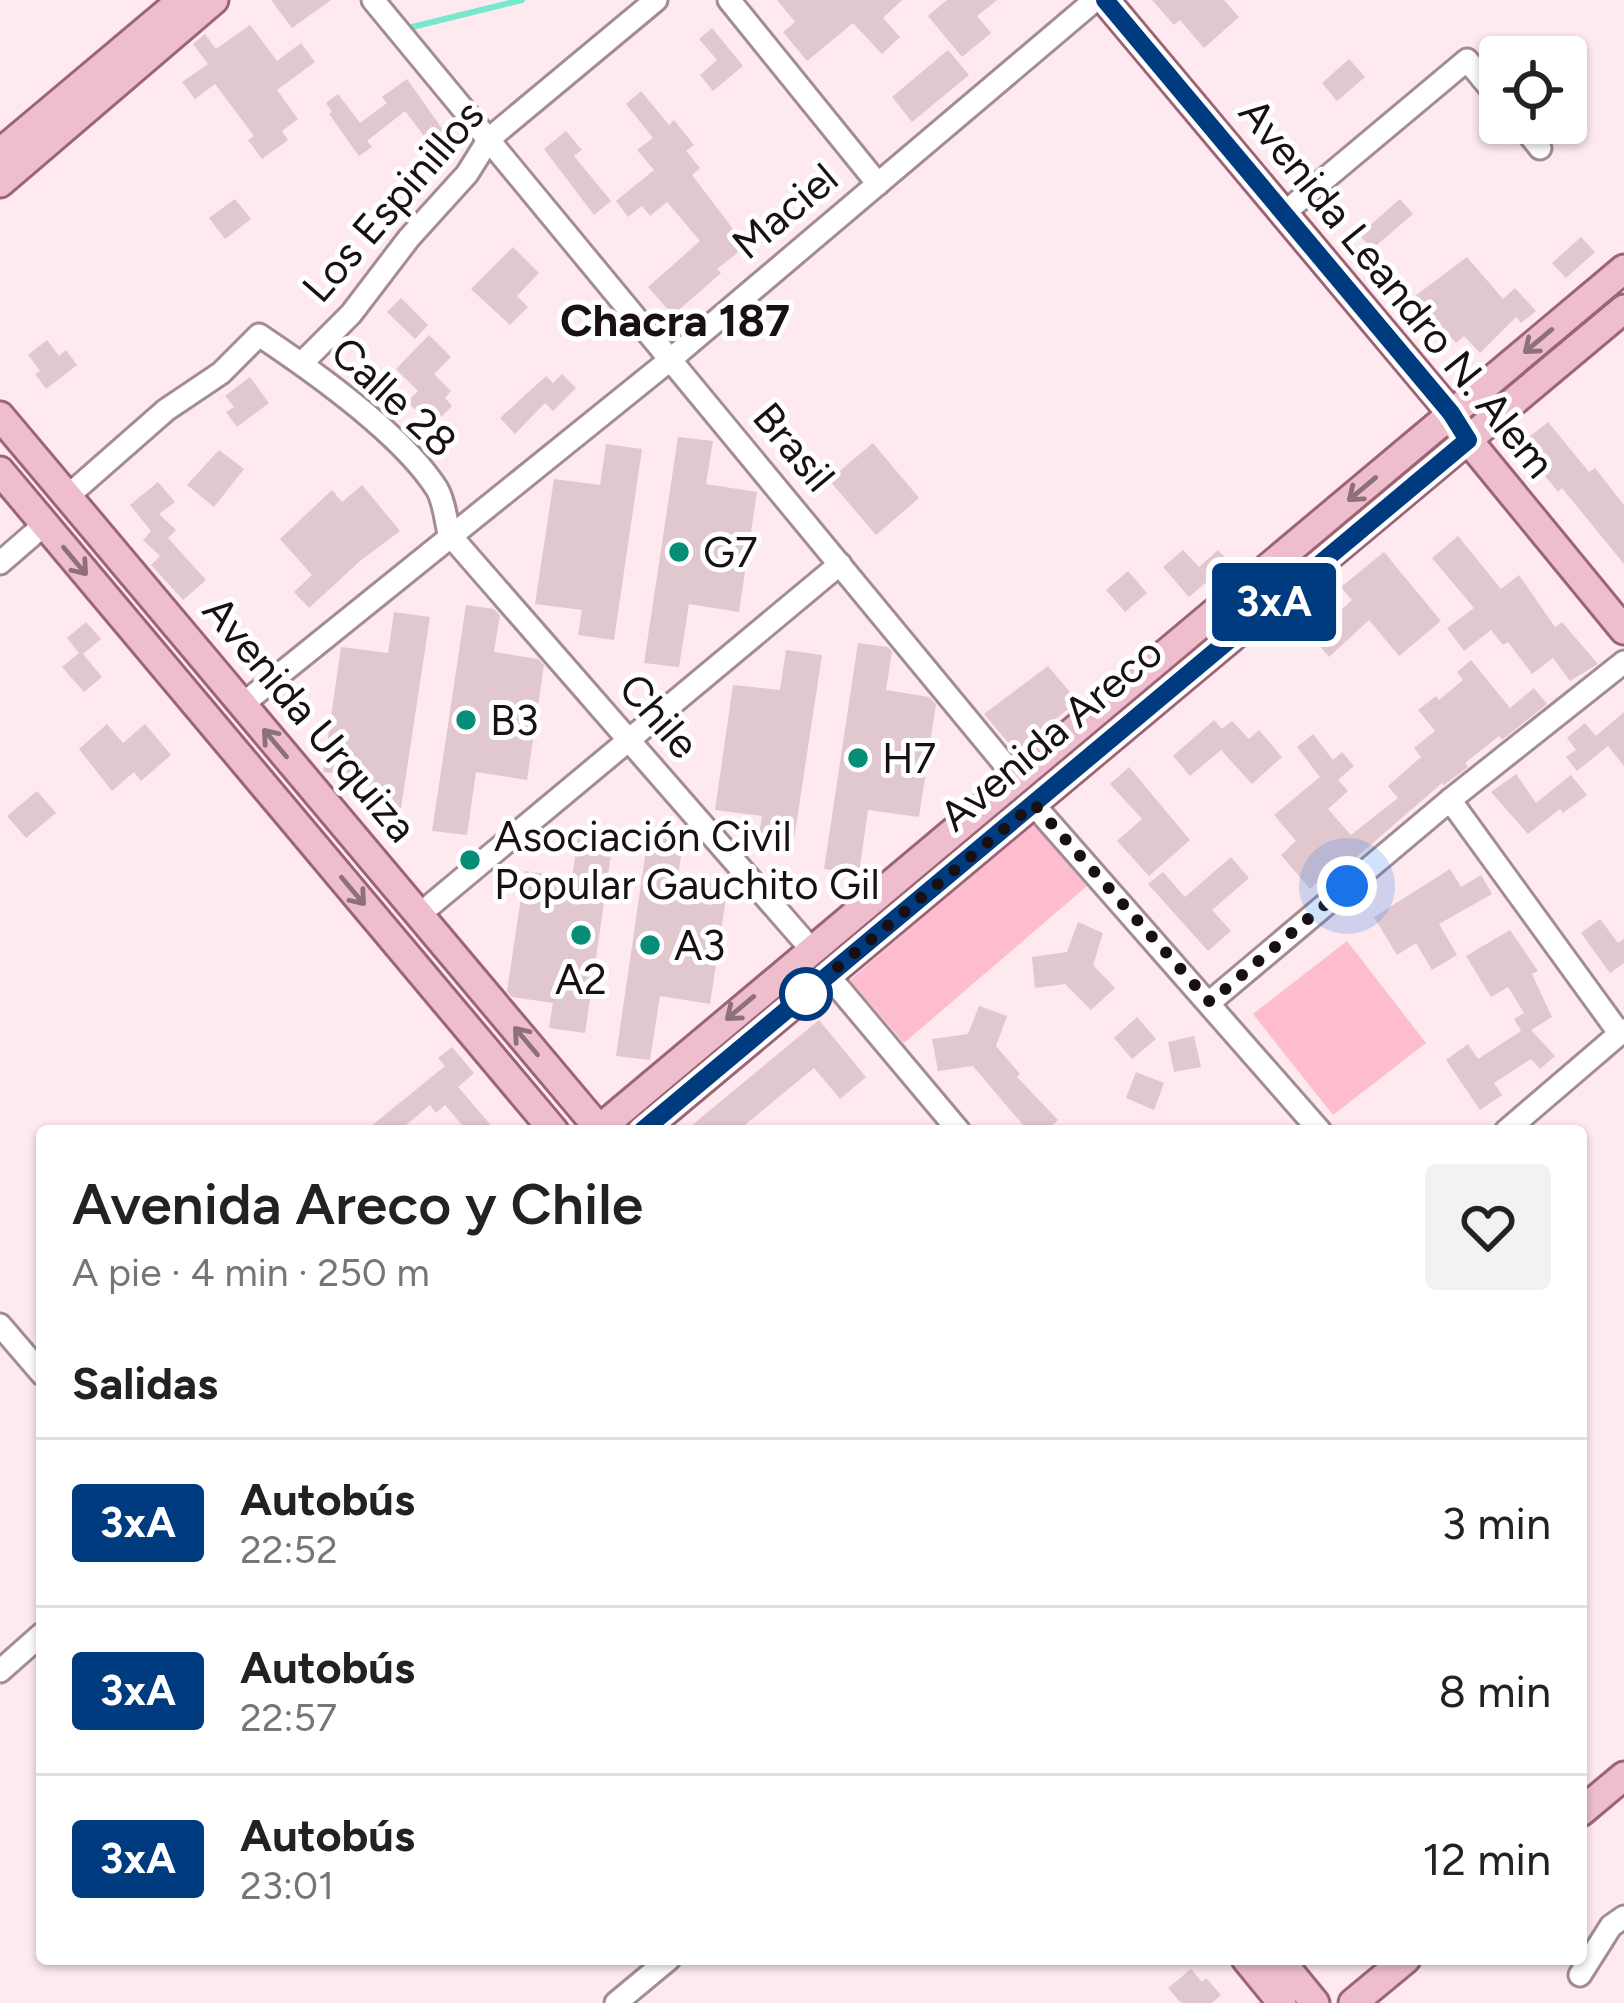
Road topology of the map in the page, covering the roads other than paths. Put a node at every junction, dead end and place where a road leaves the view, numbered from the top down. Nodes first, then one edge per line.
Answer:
1 (182, 0) edge
2 (214, 0) edge
3 (374, 0) edge
4 (656, 0) edge
5 (729, 0) edge
6 (1095, 0) edge
7 (1105, 0) edge
8 (1479, 75) edge
9 (489, 139) junction
10 (1537, 144) edge
11 (1540, 148) dead end
12 (0, 153) edge
13 (0, 183) edge
14 (878, 184) junction
15 (1283, 214) junction
16 (1624, 269) edge
17 (1624, 309) edge
18 (670, 359) junction
19 (302, 363) junction
20 (1451, 413) junction
21 (0, 416) edge
22 (1468, 440) junction
23 (0, 471) edge
24 (68, 496) junction
25 (45, 524) junction
26 (449, 534) junction
27 (0, 563) edge
28 (840, 564) junction
29 (1624, 630) edge
30 (1624, 662) edge
31 (243, 704) junction
32 (629, 740) junction
33 (1016, 778) junction
34 (1450, 800) junction
35 (1034, 804) junction
36 (420, 914) junction
37 (811, 950) junction
38 (828, 975) junction
39 (1210, 1002) junction
40 (1622, 1032) edge
41 (549, 1125) edge
42 (595, 1125) edge
43 (605, 1125) edge
44 (649, 1125) edge
45 (953, 1125) edge
46 (1315, 1125) edge
47 (1514, 1125) edge
48 (0, 1325) edge
49 (36, 1367) edge
50 (36, 1639) edge
51 (0, 1671) edge
52 (1624, 1776) edge
53 (1587, 1807) edge
54 (1624, 1917) edge
55 (1587, 1964) edge
56 (662, 1965) edge
57 (1251, 1965) edge
58 (1284, 1965) edge
59 (1399, 1965) edge
60 (1586, 1965) edge
61 (1580, 1975) dead end
62 (616, 2003) edge
63 (1282, 2003) edge
64 (1316, 2003) edge
65 (1353, 2003) edge

1 - 12 main road
2 - 13 main road
3 - 9 street, Brasil
4 - 9 street, Los Espinillos
5 - 14 street
6 - 14 street, Maciel
7 - 15 main road, Avenida Leandro N. Alem
8 - 15 street
9 - 18 street, Brasil
9 - 19 street, Los Espinillos
10 - 11 street
14 - 18 street, Maciel
15 - 20 main road, Avenida Leandro N. Alem
16 -> 20 main road, Avenida Areco
17 - 22 main road, Avenida Areco
18 - 26 street, Maciel
18 - 28 street, Brasil
19 - 24 street, Calle 28
19 - 26 street, Calle 28
20 - 22 main road, Avenida Leandro N. Alem
20 -> 33 main road, Avenida Areco
21 - 24 main road, Avenida Urquiza
22 - 29 main road, Avenida Leandro N. Alem
22 - 35 main road, Avenida Areco
23 - 25 main road, Avenida Urquiza
24 - 31 main road, Avenida Urquiza
25 - 27 street
25 -> 41 main road, Avenida Urquiza
26 - 31 street, Maciel
26 - 32 street, Chile
28 - 32 street
28 - 33 street, Brasil
30 - 34 street
36 -> 31 main road, Avenida Urquiza
32 - 36 street
32 - 37 street, Chile
33 - 37 main road, Avenida Areco
34 - 39 street
34 - 40 street
35 - 38 main road, Avenida Areco
35 - 39 street
42 -> 36 main road, Avenida Urquiza
37 -> 43 main road, Avenida Areco
38 - 44 main road, Avenida Areco
38 - 45 street
39 - 46 street
40 - 47 street
48 - 49 street
50 - 51 street
52 - 53 main road
54 - 55 street
56 - 62 street
57 - 63 main road
58 - 64 main road
59 - 65 main road
60 - 61 street

